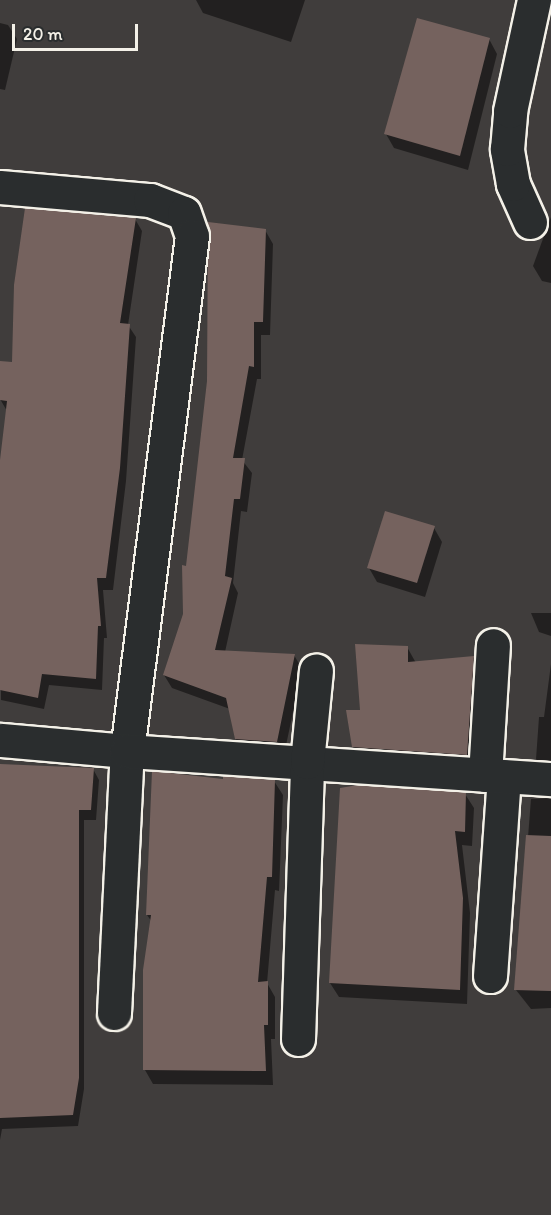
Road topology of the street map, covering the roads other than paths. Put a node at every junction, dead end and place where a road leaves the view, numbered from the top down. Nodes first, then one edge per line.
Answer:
1 (534, 0) edge
2 (0, 188) edge
3 (530, 222) dead end
4 (493, 645) dead end
5 (316, 670) dead end
6 (0, 740) edge
7 (127, 751) junction
8 (307, 762) junction
9 (494, 775) junction
10 (551, 779) edge
11 (490, 976) dead end
12 (114, 1013) dead end
13 (298, 1039) dead end

1 - 3 street
2 - 7 street
4 - 9 street
5 - 8 street
6 - 7 street
7 - 8 street
7 - 12 street
8 - 9 street
8 - 13 street
9 - 10 street
9 - 11 street

